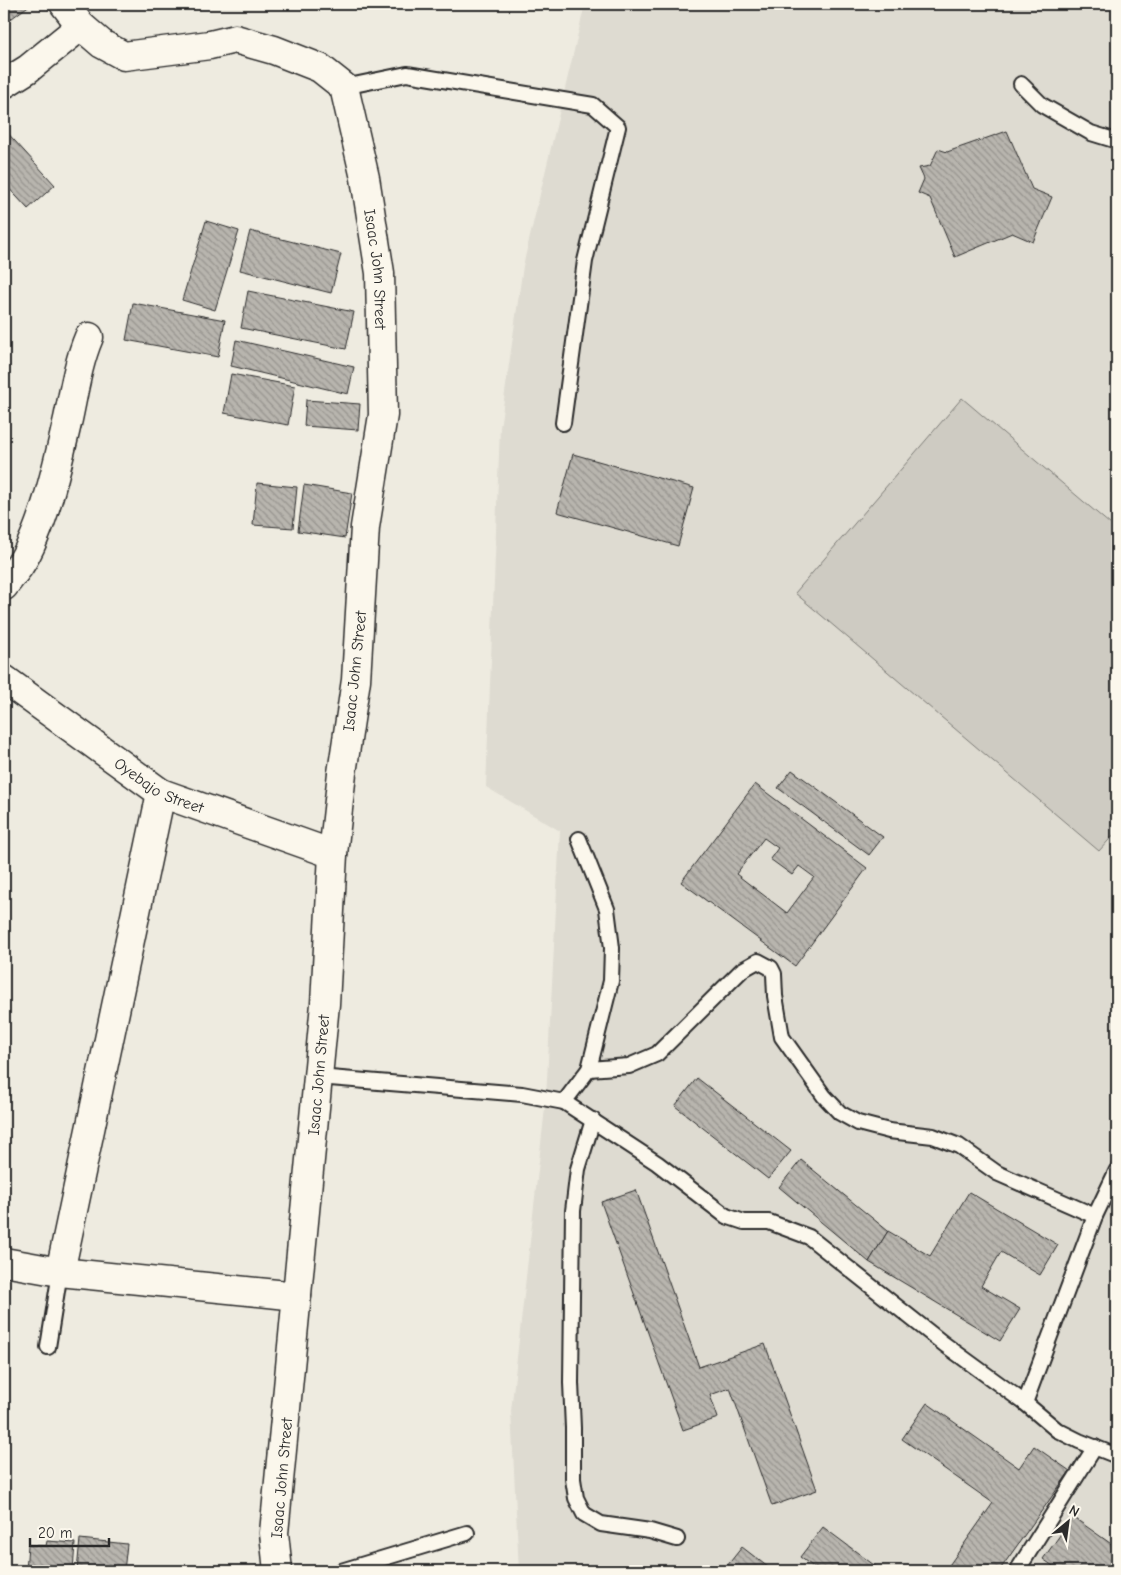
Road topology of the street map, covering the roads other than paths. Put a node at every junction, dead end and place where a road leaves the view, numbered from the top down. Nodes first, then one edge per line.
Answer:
1 (64, 4) edge
2 (82, 26) junction
3 (4, 84) edge
4 (1021, 84) dead end
5 (344, 87) junction
6 (1117, 140) edge
7 (89, 337) dead end
8 (563, 423) dead end
9 (4, 586) edge
10 (4, 679) edge
11 (161, 793) junction
12 (579, 839) dead end
13 (333, 854) junction
14 (589, 1069) junction
15 (318, 1077) junction
16 (564, 1102) junction
17 (593, 1120) junction
18 (1117, 1170) edge
19 (1095, 1216) junction
20 (4, 1262) edge
21 (60, 1272) junction
22 (297, 1296) junction
23 (48, 1347) dead end
24 (1025, 1403) junction
25 (1095, 1447) junction
26 (1117, 1456) edge
27 (467, 1533) dead end
28 (677, 1539) dead end
29 (278, 1571) edge
30 (341, 1571) edge
31 (1017, 1571) edge

1 - 2 street
2 - 3 street
2 - 5 street
4 - 6 lane
5 - 8 lane
5 - 13 street, Isaac John Street
7 - 9 street
10 - 11 street, Oyebajo Street
11 - 13 street, Oyebajo Street
11 - 21 street
12 - 14 lane
13 - 15 street, Isaac John Street
14 - 16 lane
14 - 19 lane
15 - 16 lane
15 - 22 street, Isaac John Street
16 - 17 lane
17 - 24 lane
17 - 28 lane
18 - 19 lane
19 - 24 lane
20 - 21 street
21 - 22 street
21 - 23 lane
22 - 29 street, Isaac John Street
24 - 25 lane
25 - 26 lane
25 - 31 lane
27 - 30 lane

